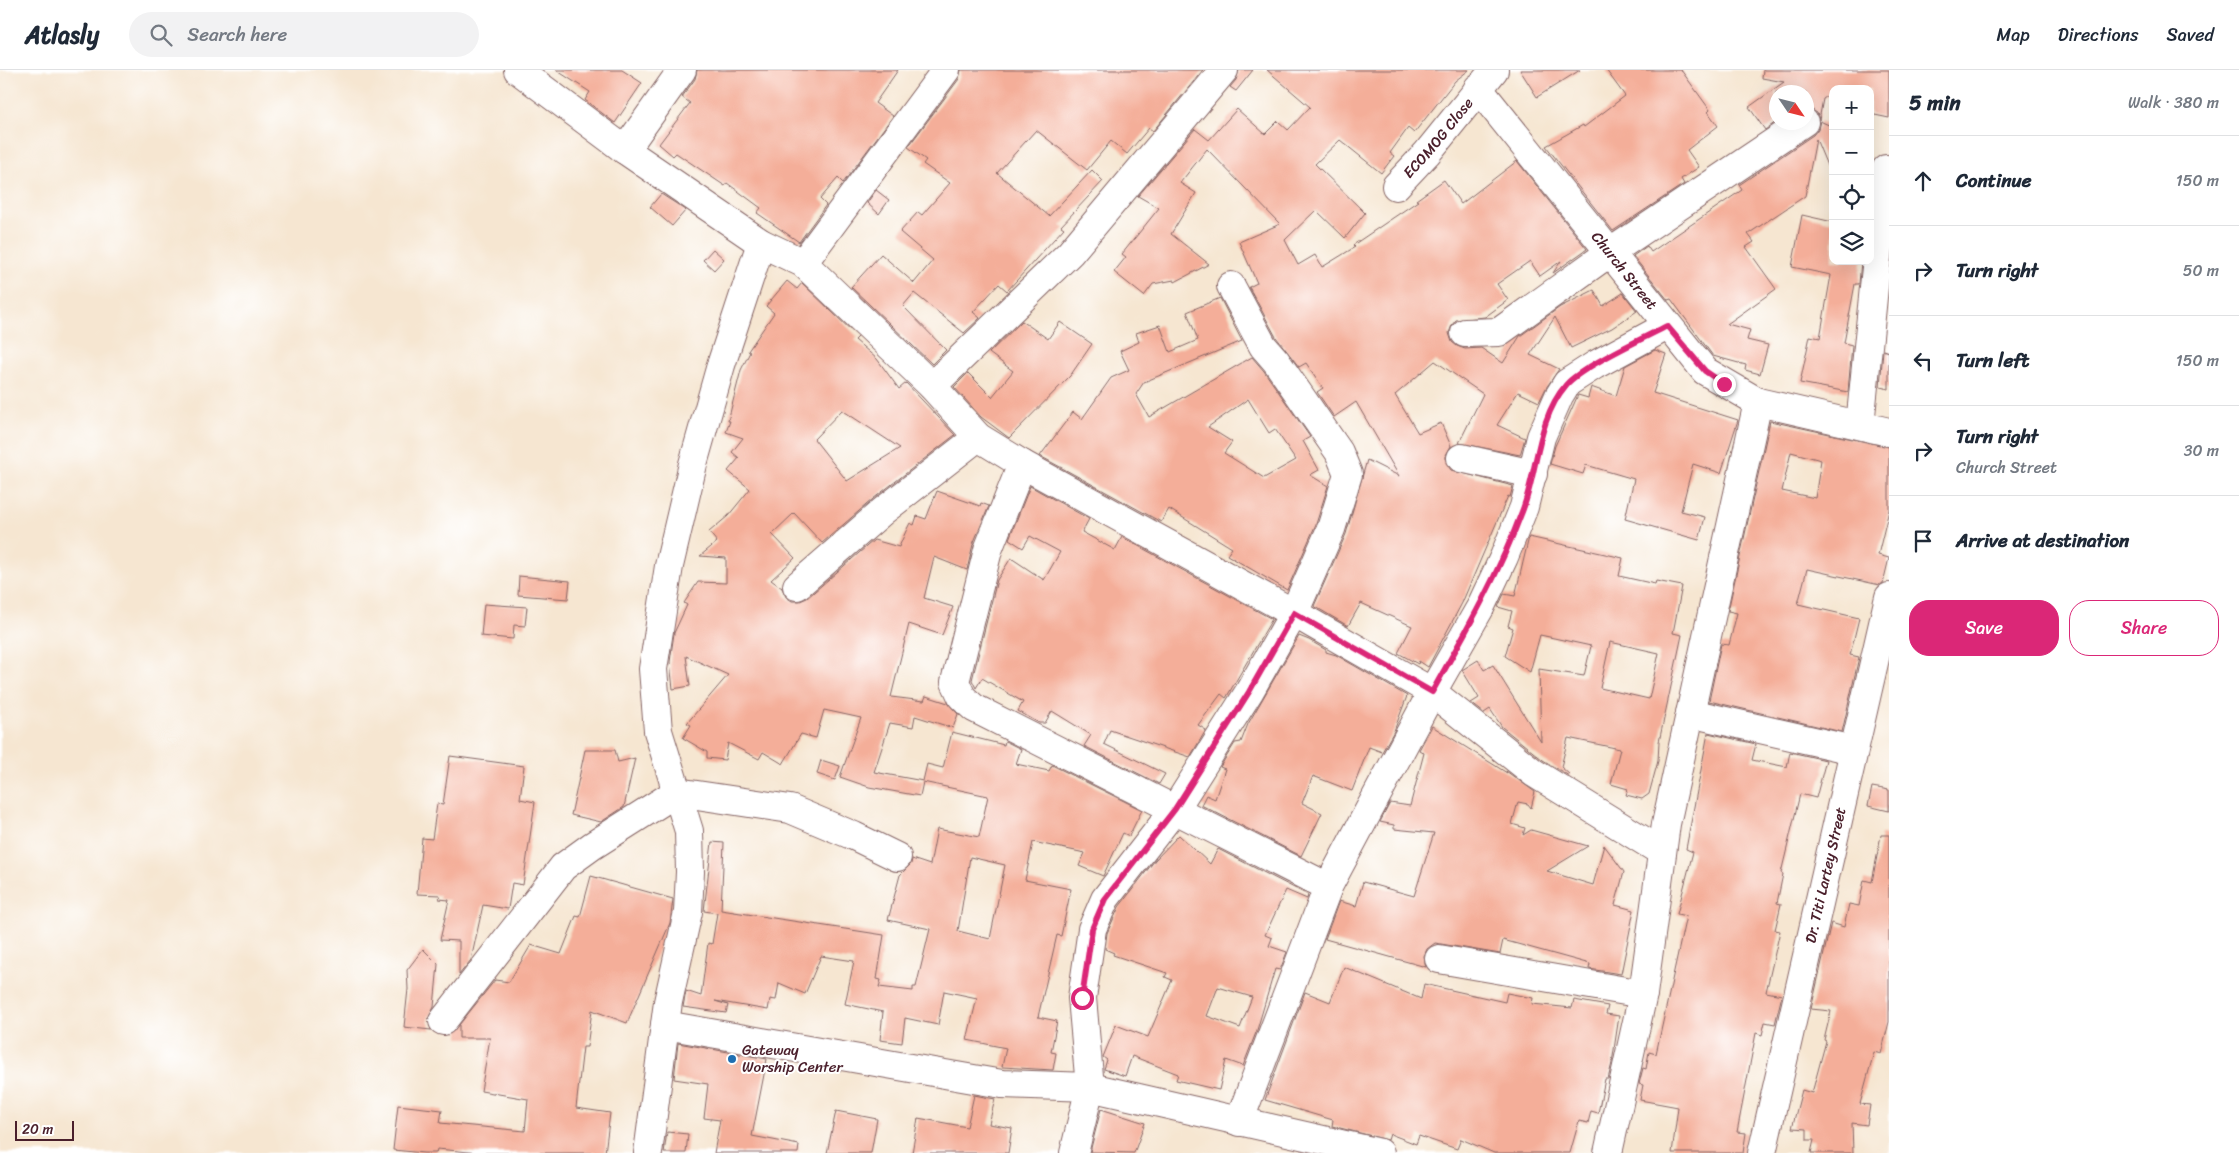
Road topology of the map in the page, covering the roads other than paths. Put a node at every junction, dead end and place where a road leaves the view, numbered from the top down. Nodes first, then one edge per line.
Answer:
1 (518, 70) edge
2 (682, 70) edge
3 (946, 70) edge
4 (1224, 70) edge
5 (1486, 79) edge
6 (1793, 130) edge
7 (625, 150) junction
8 (1886, 169) dead end
9 (1396, 186) dead end
10 (761, 243) junction
11 (1609, 253) junction
12 (803, 263) junction
13 (1231, 286) dead end
14 (1667, 326) junction
15 (1465, 332) dead end
16 (932, 386) junction
17 (1758, 402) junction
18 (1860, 425) junction
19 (1889, 432) edge
20 (978, 437) junction
21 (1461, 458) dead end
22 (1022, 464) junction
23 (1533, 474) junction
24 (797, 586) dead end
25 (1889, 597) edge
26 (1294, 613) junction
27 (1432, 692) junction
28 (1690, 713) junction
29 (1854, 750) junction
30 (677, 792) junction
31 (1175, 809) junction
32 (1662, 852) junction
33 (897, 857) dead end
34 (1328, 886) junction
35 (1439, 959) dead end
36 (1643, 994) junction
37 (443, 1021) dead end
38 (665, 1024) junction
39 (1090, 1087) junction
40 (1239, 1122) junction
41 (648, 1153) edge
42 (1074, 1153) edge
43 (1380, 1153) edge
44 (1608, 1153) edge
45 (1762, 1153) edge

1 - 7 street
2 - 7 street
3 - 12 street
4 - 16 street
5 - 9 street, ECOMOG Close
5 - 11 street, Church Street
6 - 11 street
7 - 10 street
8 - 18 street
10 - 12 street
10 - 30 street
11 - 14 street, Church Street
11 - 15 street
12 - 16 street
13 - 26 street
14 - 17 street, Church Street
14 - 23 street
16 - 20 street
17 - 18 street, Church Street
17 - 28 street
18 - 19 street, Church Street
20 - 22 street
20 - 24 street
21 - 23 street
22 - 26 street
22 - 31 street
23 - 27 street
25 - 29 street, Dr. Titi Lartey Street
26 - 27 street
26 - 31 street
27 - 32 street
27 - 34 street
28 - 29 street
28 - 32 street
29 - 45 street, Dr. Titi Lartey Street
30 - 33 street
30 - 37 street
30 - 38 street
31 - 34 street
31 - 39 street
32 - 36 street
34 - 40 street
35 - 36 street
36 - 44 street
38 - 39 street
38 - 41 street
39 - 40 street
39 - 42 street
40 - 43 street

